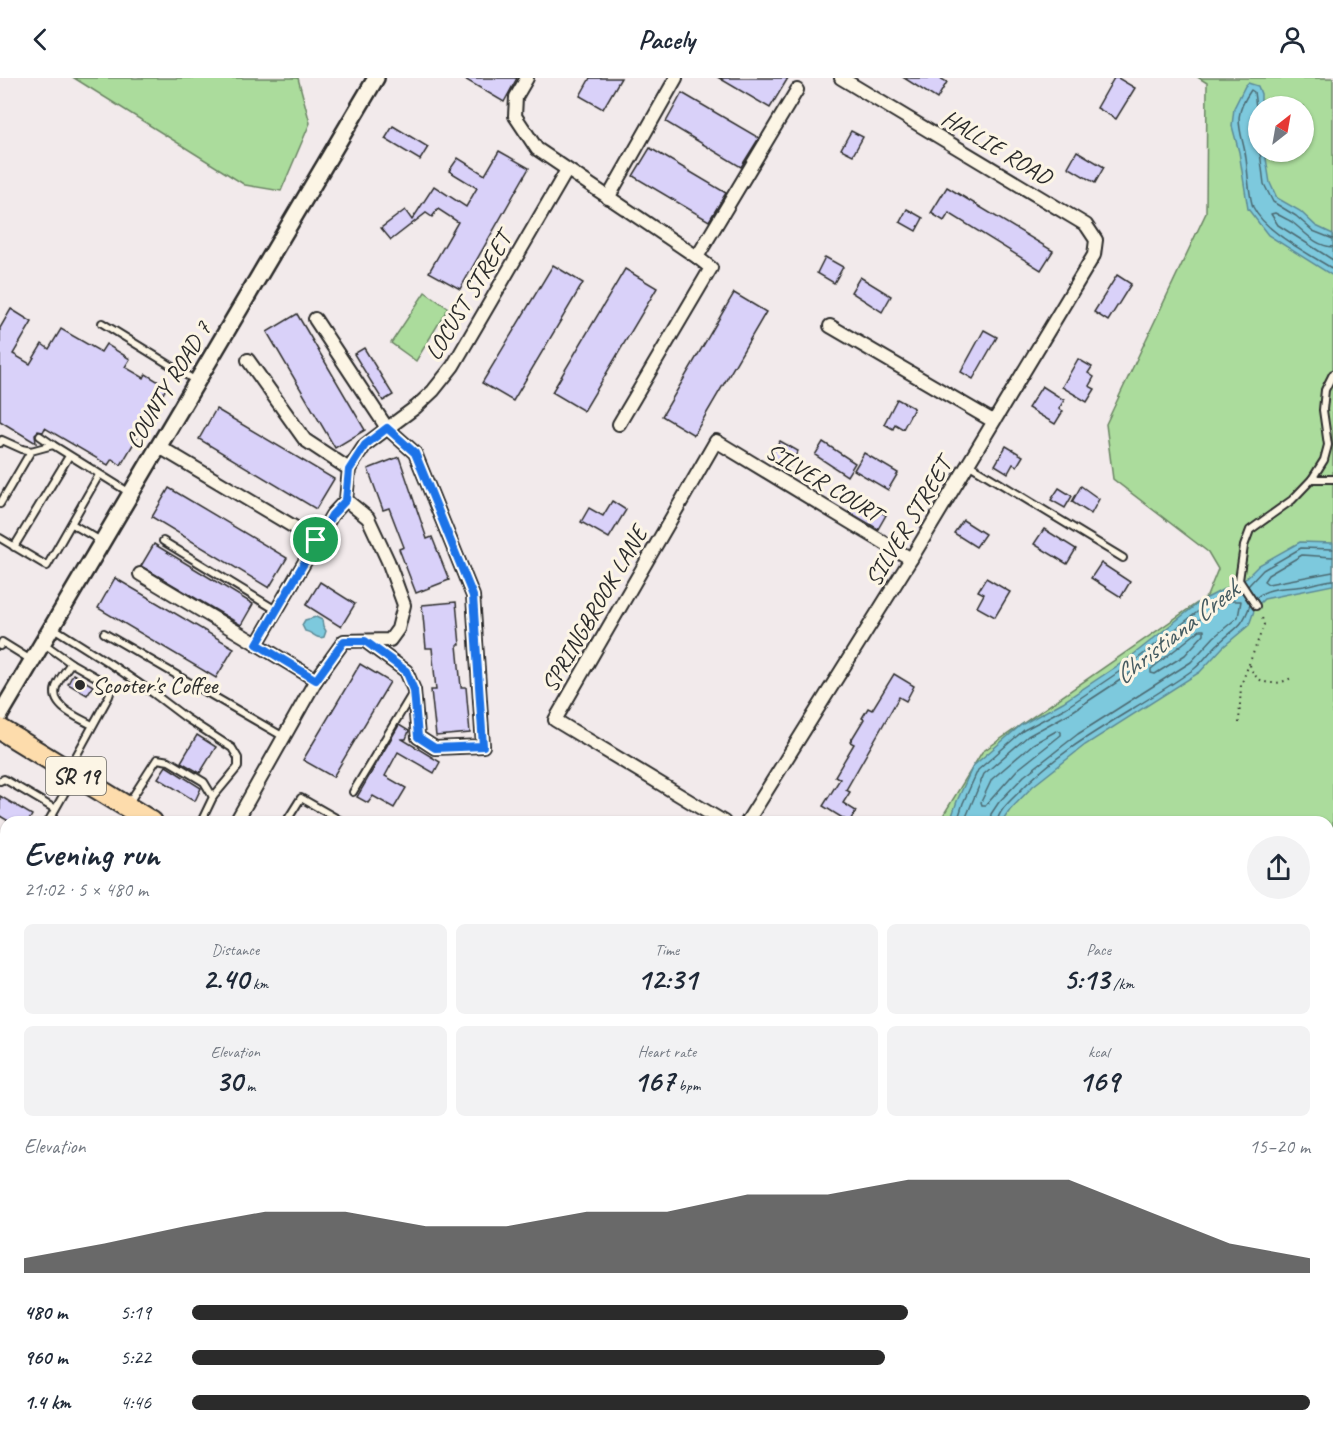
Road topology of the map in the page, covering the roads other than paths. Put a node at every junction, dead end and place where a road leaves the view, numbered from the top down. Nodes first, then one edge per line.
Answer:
1 (376, 78) edge
2 (527, 78) edge
3 (676, 78) edge
4 (841, 78) edge
5 (797, 90) dead end
6 (567, 170) junction
7 (608, 198) junction
8 (1096, 240) joint
9 (697, 257) junction
10 (315, 319) dead end
11 (102, 322) dead end
12 (830, 326) dead end
13 (248, 360) dead end
14 (1333, 374) edge
15 (197, 381) junction
16 (993, 421) junction
17 (619, 424) dead end
18 (387, 428) junction
19 (40, 436) dead end
20 (716, 441) joint
21 (0, 443) edge
22 (54, 445) junction
23 (158, 446) junction
24 (31, 451) junction
25 (69, 456) junction
26 (968, 464) junction
27 (349, 470) junction
28 (99, 475) junction
29 (1312, 479) junction
30 (1333, 479) edge
31 (130, 493) junction
32 (346, 500) junction
33 (0, 504) edge
34 (72, 524) junction
35 (0, 538) edge
36 (316, 540) junction
37 (101, 541) junction
38 (164, 541) dead end
39 (14, 547) junction
40 (1123, 558) dead end
41 (911, 559) junction
42 (140, 574) dead end
43 (1256, 606) road end
44 (276, 610) junction
45 (52, 627) junction
46 (104, 633) dead end
47 (365, 641) junction
48 (43, 642) junction
49 (257, 644) junction
50 (0, 646) edge
51 (32, 661) junction
52 (70, 663) junction
53 (316, 680) junction
54 (414, 690) junction
55 (0, 715) edge
56 (92, 725) junction
57 (0, 729) edge
58 (284, 737) junction
59 (71, 773) junction
60 (0, 781) edge
61 (353, 792) dead end
62 (213, 797) junction
63 (127, 807) junction
64 (55, 810) junction
65 (52, 816) edge
66 (142, 816) edge
67 (204, 816) edge
68 (239, 816) edge
69 (290, 816) edge
70 (332, 816) edge
71 (714, 816) edge
72 (751, 816) edge

1 - 15 street, COUNTY ROAD 7
2 - 6 street
3 - 7 street
4 - 8 street, HALLIE ROAD
5 - 9 street
6 - 7 street
6 - 18 street, LOCUST STREET
7 - 9 street
8 - 16 street, SILVER STREET
9 - 17 street
10 - 18 street
11 - 15 lane
12 - 16 street
13 - 27 street
14 - 29 lane
15 - 23 street, COUNTY ROAD 7
16 - 26 street, SILVER STREET
18 - 27 street, LOCUST STREET
18 - 54 street
19 - 22 lane
20 - 41 street, SILVER COURT
20 - 71 street, SPRINGBROOK LANE
21 - 24 lane
22 - 24 lane
22 - 25 lane
23 - 31 street, COUNTY ROAD 7
23 - 36 street
24 - 33 lane
25 - 28 lane
25 - 39 lane
26 - 40 lane
26 - 41 street, SILVER STREET
27 - 32 street, LOCUST STREET
28 - 31 lane
28 - 34 lane
29 - 30 lane
29 - 43 lane
31 - 37 street, COUNTY ROAD 7
32 - 36 street
32 - 47 street
34 - 37 lane
34 - 39 lane
35 - 39 lane
36 - 44 street
37 - 45 street, COUNTY ROAD 7
38 - 44 lane
41 - 72 street, SILVER STREET
42 - 49 street
44 - 49 street
45 - 48 street, COUNTY ROAD 7
45 - 62 lane
46 - 58 lane
47 - 53 street
47 - 54 street
48 - 51 street, COUNTY ROAD 7
48 - 52 lane
49 - 53 street
50 - 51 lane
51 - 55 street, COUNTY ROAD 7
52 - 56 lane
52 - 56 lane
53 - 58 street
54 - 61 lane
56 - 59 lane
57 - 59 main road, SR 19
58 - 68 street
59 - 63 main road, SR 19
59 - 64 lane
60 - 64 lane
62 - 63 lane
62 - 67 lane
63 - 66 main road, SR 19
64 - 65 lane
69 - 70 lane

